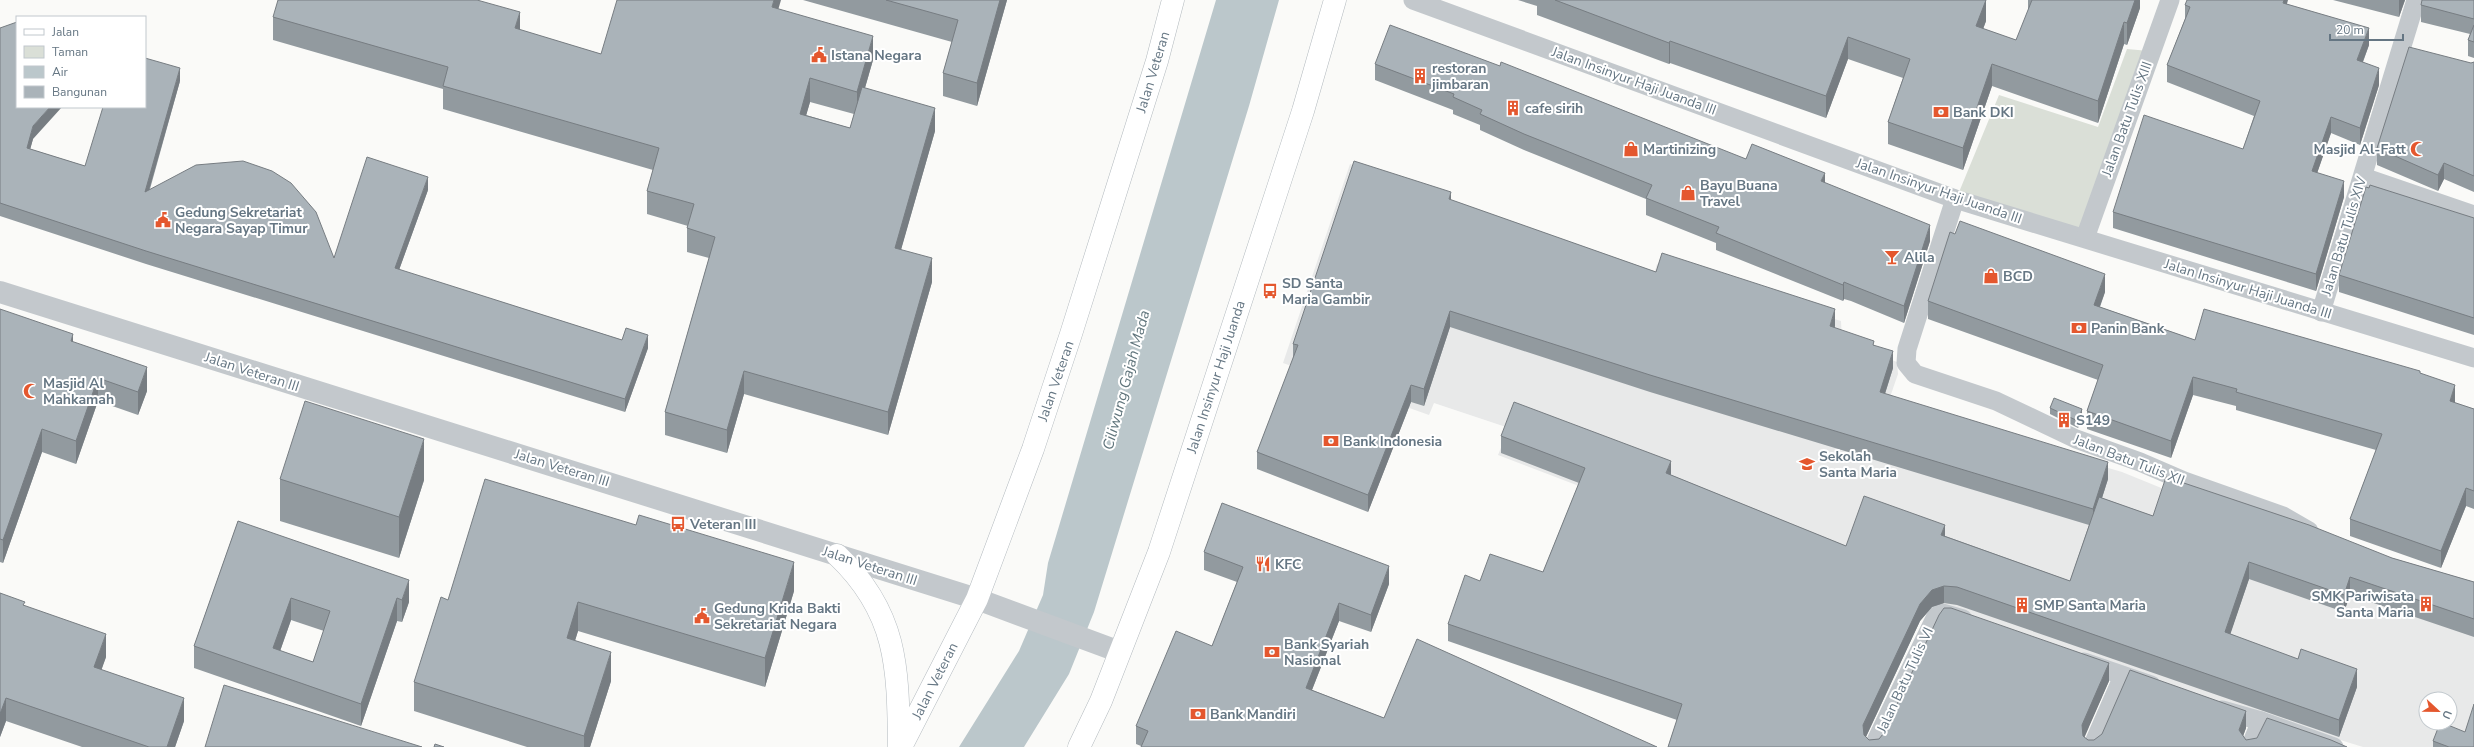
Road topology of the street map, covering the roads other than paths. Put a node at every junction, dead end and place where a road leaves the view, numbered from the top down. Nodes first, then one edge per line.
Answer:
1 (1173, 0) edge
2 (1335, 0) edge
3 (1413, 0) edge
4 (2170, 0) edge
5 (2416, 0) edge
6 (2363, 177) junction
7 (1955, 199) junction
8 (2474, 215) edge
9 (2085, 238) junction
10 (0, 292) edge
11 (2321, 312) junction
12 (2474, 358) edge
13 (2323, 538) edge
14 (837, 555) junction
15 (977, 599) junction
16 (1969, 621) edge
17 (1120, 652) junction
18 (2065, 655) edge
19 (2123, 676) junction
20 (2168, 691) edge
21 (2205, 704) edge
22 (2261, 721) junction
23 (900, 747) edge
24 (1079, 747) edge
25 (1873, 747) edge
26 (2092, 747) edge
27 (2250, 747) edge
28 (2334, 747) edge

1 - 15 main road, Jalan Veteran
2 - 17 main road, Jalan Insinyur Haji Juanda
3 - 7 street, Jalan Insinyur Haji Juanda III
4 - 9 street, Jalan Batu Tulis XIII
5 - 6 street, Jalan Batu Tulis XIV
6 - 8 street
6 - 11 street, Jalan Batu Tulis XIV
7 - 9 street, Jalan Insinyur Haji Juanda III
7 - 13 street, Jalan Batu Tulis XII
9 - 11 street, Jalan Insinyur Haji Juanda III
10 - 14 street, Jalan Veteran III
11 - 12 street, Jalan Insinyur Haji Juanda III
14 - 15 street, Jalan Veteran III
14 - 23 main road
15 - 17 street, Jalan Veteran III
15 - 23 main road, Jalan Veteran
16 - 25 street, Jalan Batu Tulis VI
17 - 24 main road, Jalan Insinyur Haji Juanda
18 - 19 street
19 - 20 street
19 - 26 street
21 - 22 street
22 - 27 street
22 - 28 street

